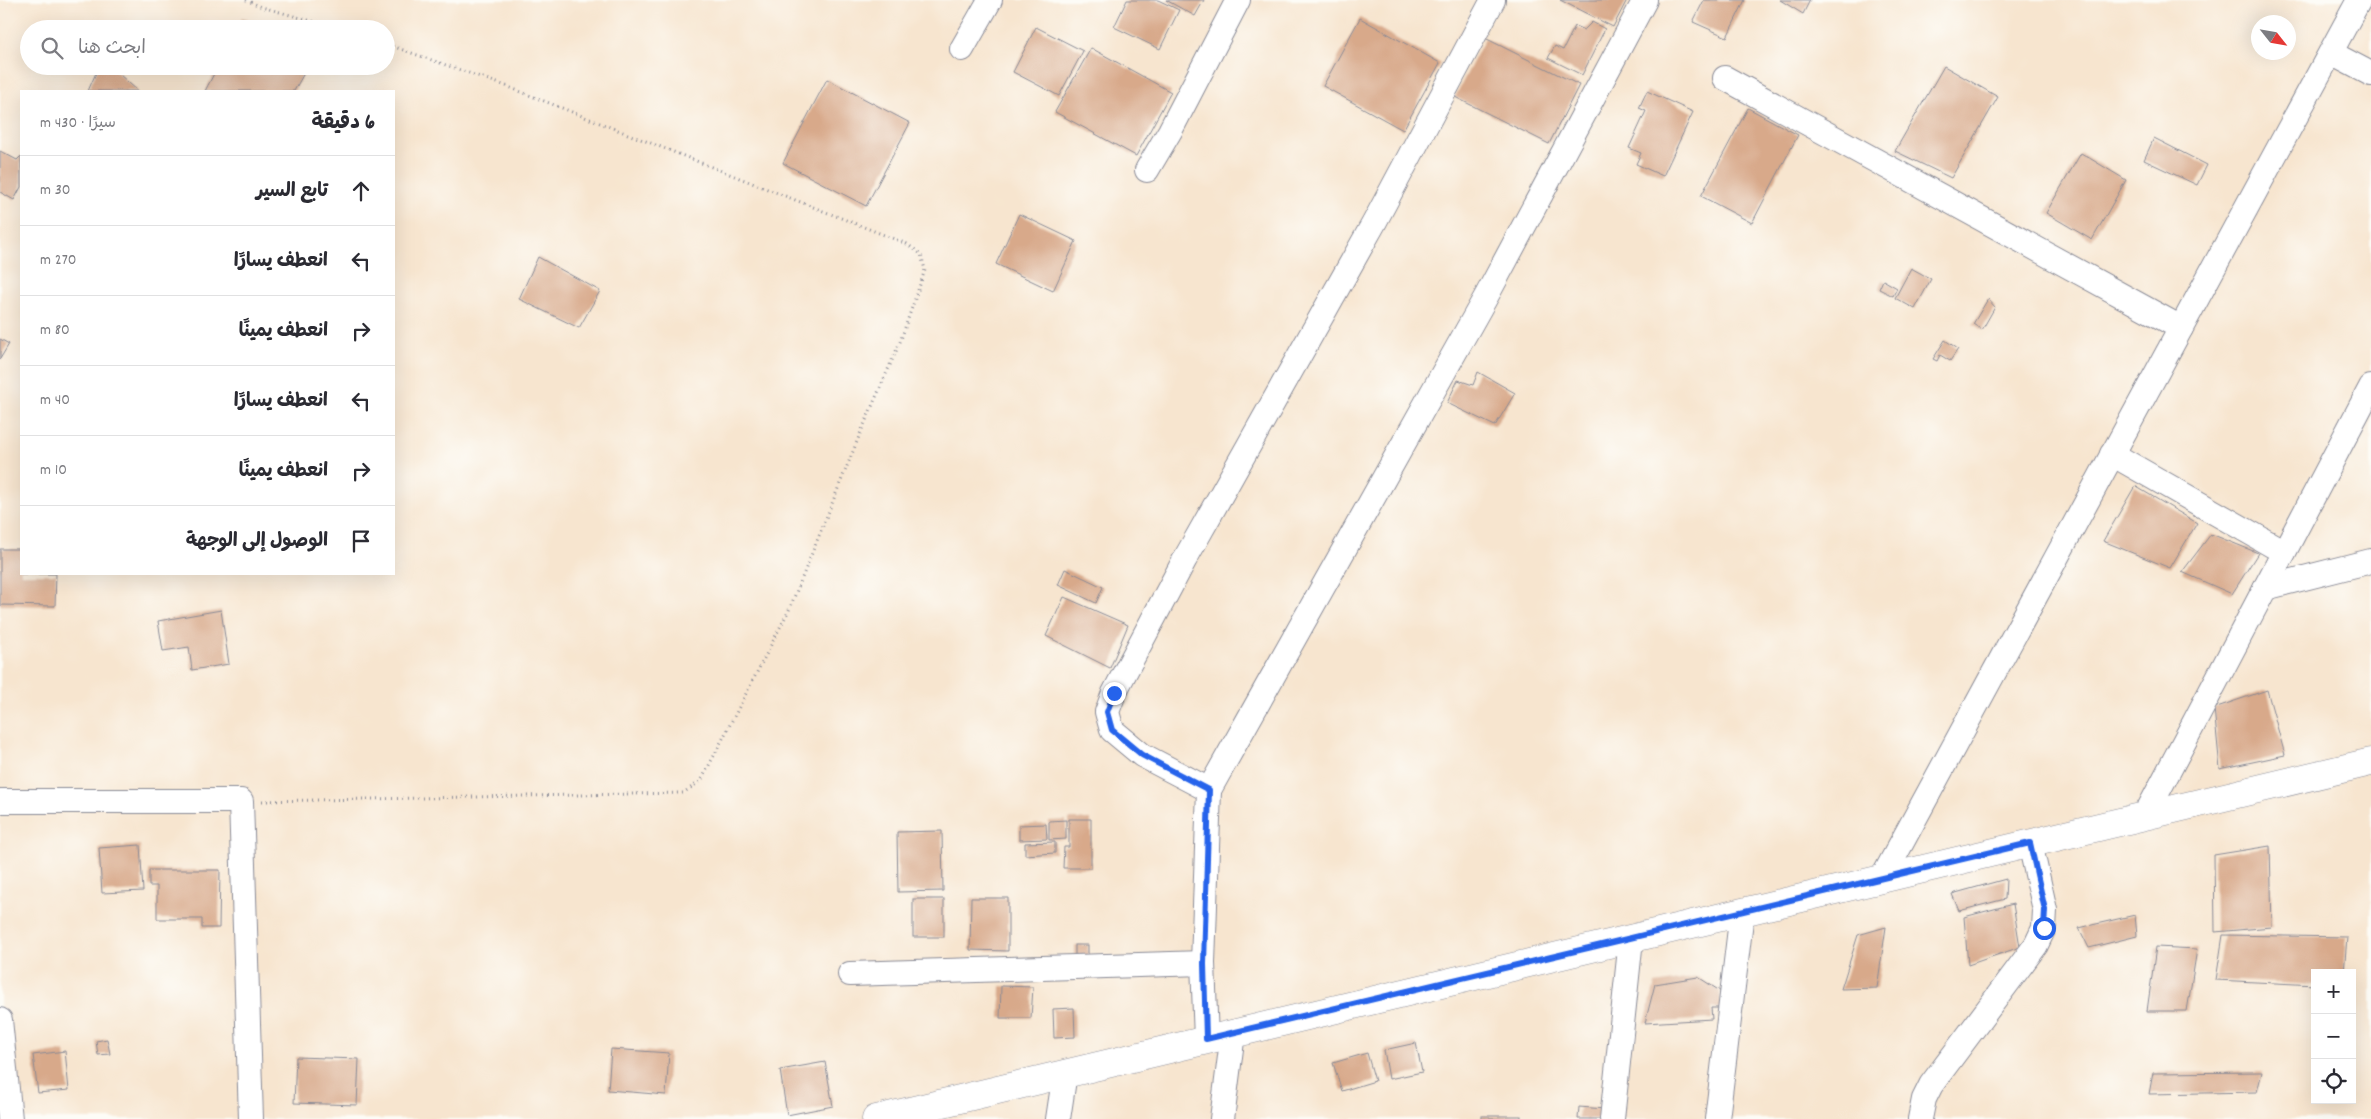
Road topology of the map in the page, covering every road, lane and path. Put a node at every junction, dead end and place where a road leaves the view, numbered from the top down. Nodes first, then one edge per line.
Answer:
1 (246, 0) edge
2 (990, 0) edge
3 (1238, 0) edge
4 (1493, 0) edge
5 (1645, 0) edge
6 (2359, 0) edge
7 (308, 20) edge
8 (395, 47) edge
9 (962, 49) dead end
10 (2331, 53) junction
11 (2371, 74) edge
12 (1725, 78) dead end
13 (1148, 170) dead end
14 (2181, 328) junction
15 (2371, 387) edge
16 (2112, 454) junction
17 (2284, 552) junction
18 (2371, 561) edge
19 (2265, 588) junction
20 (2371, 762) edge
21 (1209, 790) junction
22 (0, 801) edge
23 (241, 801) junction
24 (2145, 816) junction
25 (2030, 843) junction
26 (1882, 879) junction
27 (1742, 912) junction
28 (1631, 939) junction
29 (1204, 964) junction
30 (850, 974) dead end
31 (0, 1020) edge
32 (1233, 1033) junction
33 (1206, 1039) junction
34 (1065, 1073) junction
35 (10, 1119) edge
36 (251, 1119) edge
37 (876, 1119) edge
38 (1058, 1119) edge
39 (1222, 1119) edge
40 (1612, 1119) edge
41 (1717, 1119) edge
42 (1920, 1119) edge

1 - 7 path
2 - 9 street
3 - 13 street
4 - 21 street
5 - 21 street
6 - 10 street
8 - 23 path
10 - 11 street
10 - 14 street
12 - 14 street
14 - 16 street
15 - 17 street
16 - 17 street
16 - 26 street
17 - 19 street
18 - 19 street
19 - 24 street
20 - 24 main road
21 - 29 street
22 - 23 street
23 - 36 street
24 - 25 main road
25 - 26 main road
25 - 42 street
26 - 27 main road
27 - 28 main road
27 - 41 street
28 - 32 main road
28 - 40 street
29 - 30 street
29 - 33 street
31 - 35 street
32 - 33 main road
32 - 39 street
33 - 34 main road
34 - 37 main road
34 - 38 street

